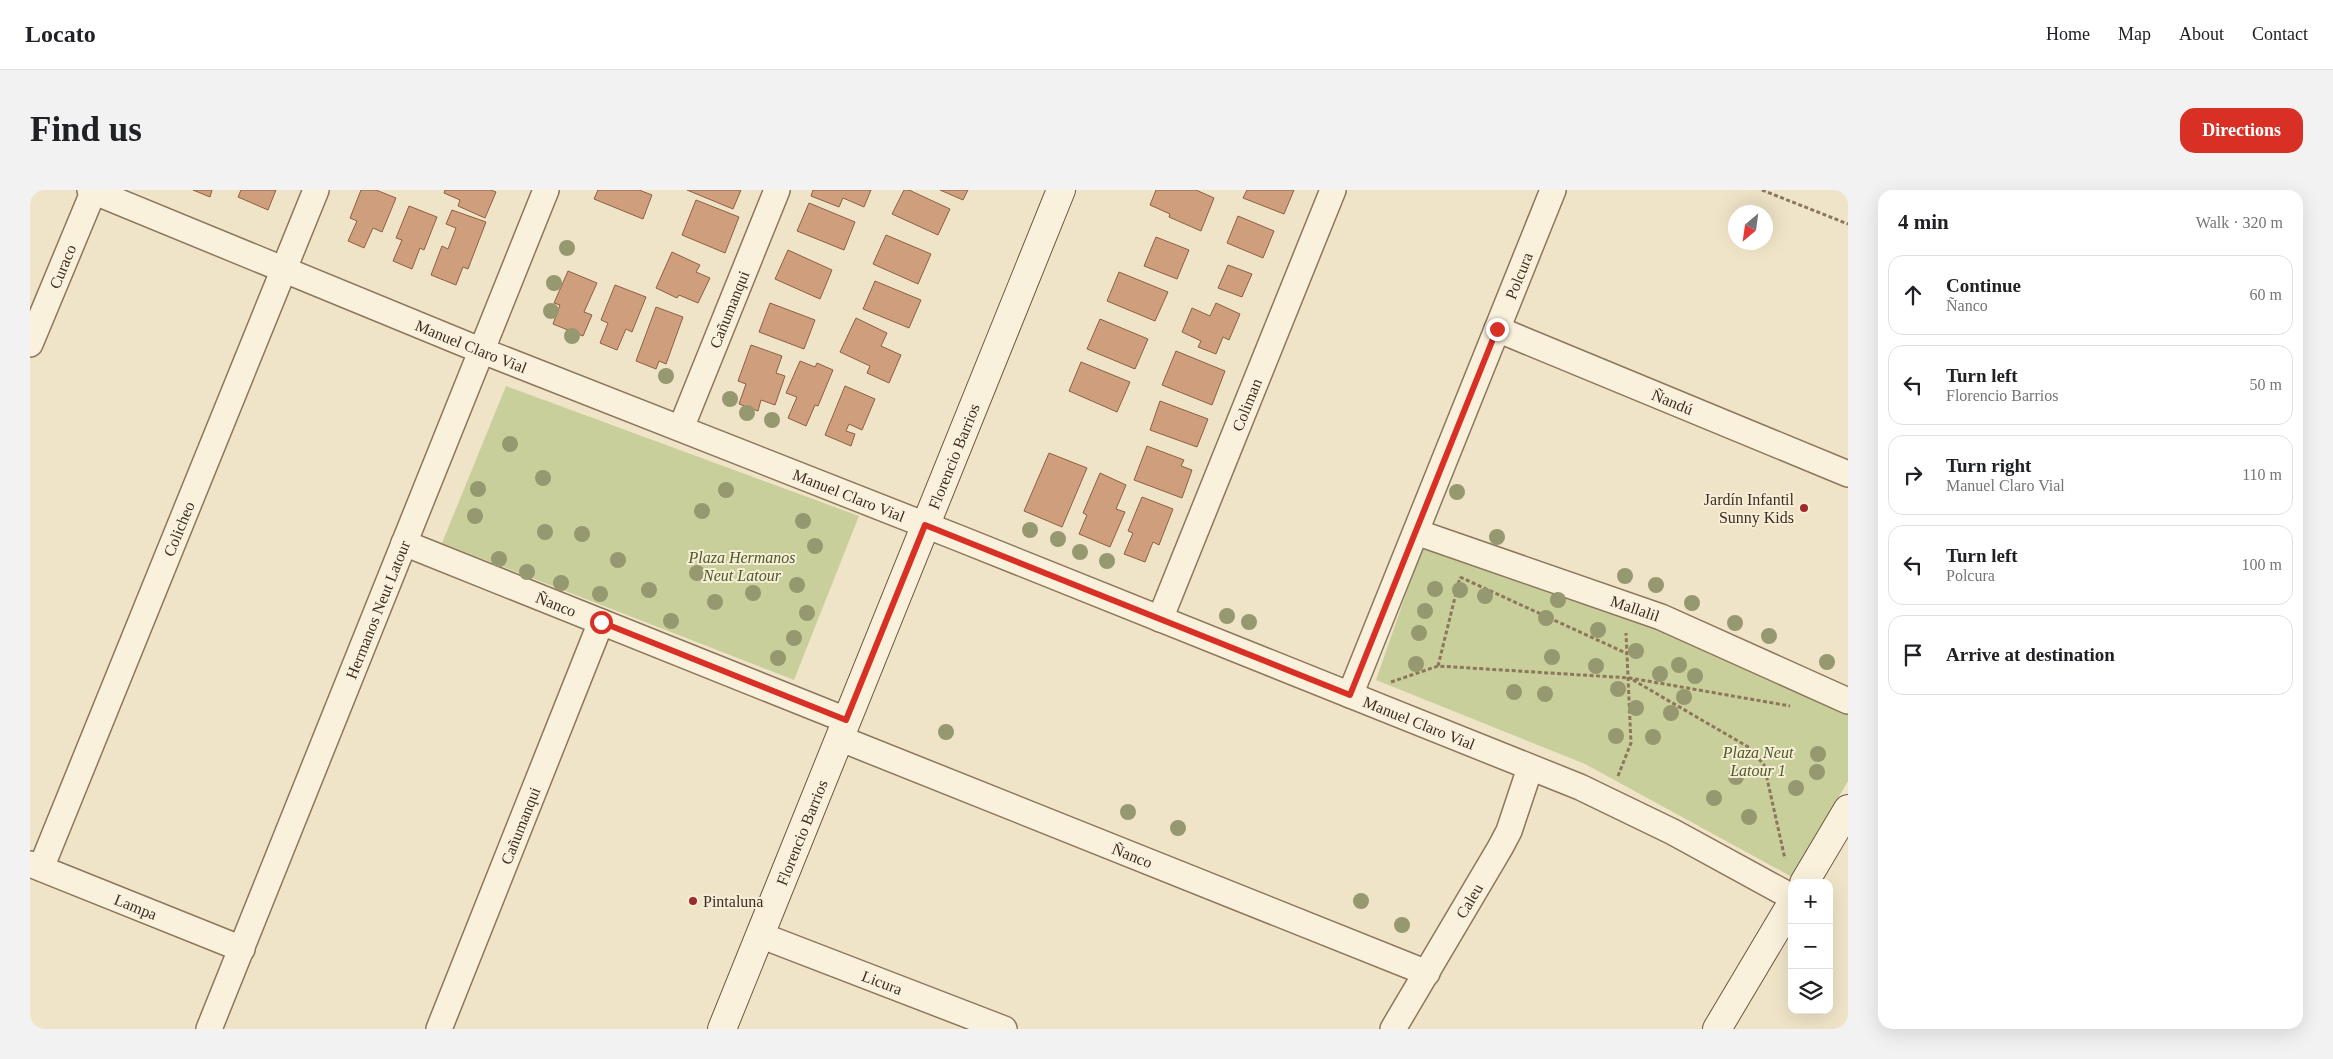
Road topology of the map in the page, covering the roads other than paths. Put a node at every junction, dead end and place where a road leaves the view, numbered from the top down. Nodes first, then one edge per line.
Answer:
1 (93, 190) edge
2 (316, 190) edge
3 (546, 190) edge
4 (777, 190) edge
5 (1061, 190) edge
6 (1334, 190) edge
7 (1553, 190) edge
8 (284, 269) junction
9 (1497, 329) junction
10 (30, 344) edge
11 (482, 350) junction
12 (680, 428) junction
13 (1848, 474) edge
14 (925, 525) junction
15 (1416, 532) junction
16 (404, 544) junction
17 (1160, 619) junction
18 (601, 622) junction
19 (1350, 695) junction
20 (1848, 701) edge
21 (843, 729) junction
22 (1530, 768) junction
23 (1848, 809) edge
24 (35, 866) edge
25 (1796, 875) edge
26 (1788, 895) edge
27 (1788, 910) edge
28 (760, 935) junction
29 (242, 949) junction
30 (1427, 973) junction
31 (210, 1029) edge
32 (439, 1029) edge
33 (722, 1029) edge
34 (1004, 1029) edge
35 (1393, 1029) edge
36 (1717, 1029) edge

1 - 8 street, Manuel Claro Vial
1 - 10 street, Curaco
2 - 8 street, Colicheo
3 - 11 street, Hermanos Neut Latour
4 - 12 street, Cañumanqui
5 - 14 main road, Florencio Barrios
6 - 17 street, Coliman
7 - 9 street, Polcura
8 - 11 street, Manuel Claro Vial
8 - 24 street, Colicheo
9 - 13 street, Ñandú
9 - 15 street, Polcura
11 - 12 street, Manuel Claro Vial
11 - 16 street, Hermanos Neut Latour
12 - 14 street, Manuel Claro Vial
14 - 17 street, Manuel Claro Vial
14 - 21 main road, Florencio Barrios
15 - 19 street, Polcura
15 - 20 street, Mallalil
16 - 18 street, Ñanco
16 - 29 street, Hermanos Neut Latour
17 - 19 street, Manuel Claro Vial
18 - 21 street, Ñanco
18 - 32 street, Cañumanqui
19 - 22 street, Manuel Claro Vial
21 - 28 main road, Florencio Barrios
21 - 30 street, Ñanco
22 - 26 street, Manuel Claro Vial
22 - 30 street, Caleu
23 - 25 main road
24 - 29 street, Lampa
27 - 36 main road
28 - 33 main road, Florencio Barrios
28 - 34 street, Licura
29 - 31 street, Hermanos Neut Latour
30 - 35 street, Caleu

